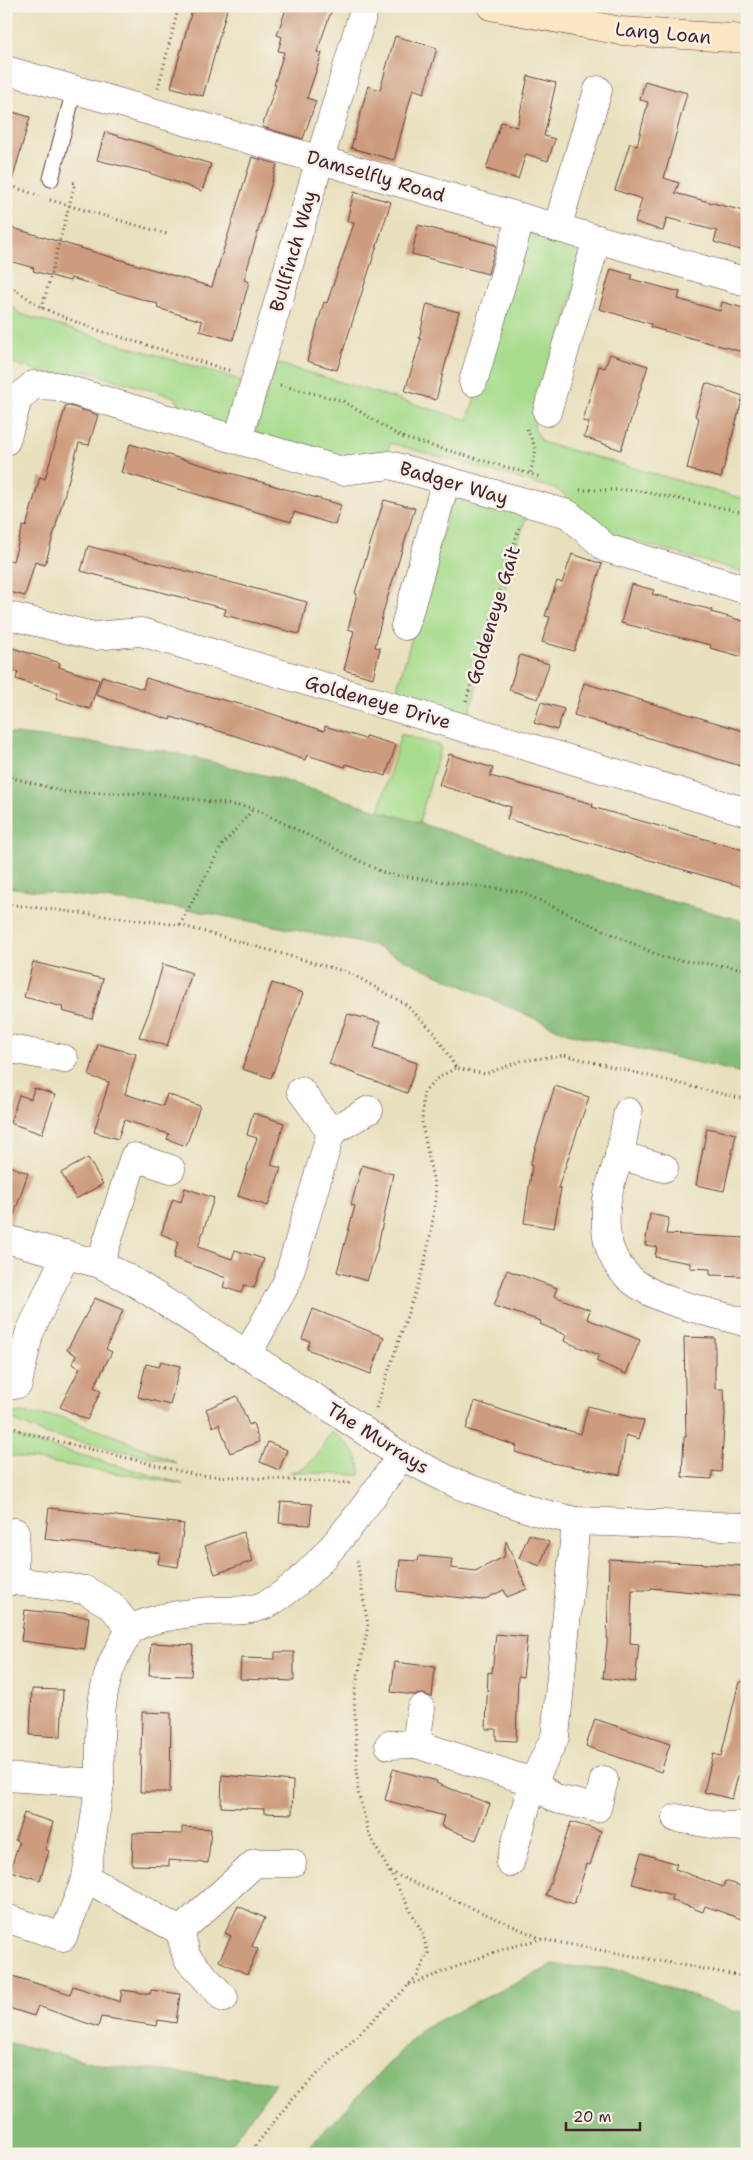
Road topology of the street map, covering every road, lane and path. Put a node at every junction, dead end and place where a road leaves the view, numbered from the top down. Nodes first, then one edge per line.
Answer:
1 (179, 6) edge
2 (365, 6) edge
3 (491, 6) edge
4 (747, 39) edge
5 (6, 70) edge
6 (72, 89) junction
7 (598, 90) dead end
8 (152, 112) junction
9 (320, 160) junction
10 (52, 176) joint
11 (6, 184) edge
12 (68, 206) junction
13 (521, 217) junction
14 (557, 228) junction
15 (167, 234) dead end
16 (597, 239) junction
17 (747, 282) edge
18 (6, 283) edge
19 (42, 308) junction
20 (256, 378) junction
21 (473, 382) dead end
22 (548, 412) dead end
23 (238, 439) junction
24 (6, 441) edge
25 (446, 480) junction
26 (549, 480) dead end
27 (577, 490) dead end
28 (526, 503) junction
29 (747, 513) edge
30 (747, 590) edge
31 (6, 615) edge
32 (405, 626) dead end
33 (458, 726) junction
34 (6, 776) edge
35 (253, 808) junction
36 (747, 812) edge
37 (6, 904) edge
38 (180, 925) junction
39 (747, 969) edge
40 (8, 1047) edge
41 (64, 1059) dead end
42 (456, 1068) junction
43 (301, 1091) dead end
44 (747, 1100) edge
45 (369, 1110) dead end
46 (628, 1112) dead end
47 (331, 1132) junction
48 (619, 1155) junction
49 (664, 1168) dead end
50 (171, 1169) dead end
51 (6, 1239) edge
52 (66, 1254) junction
53 (100, 1264) junction
54 (747, 1323) edge
55 (247, 1355) junction
56 (18, 1390) edge
57 (6, 1424) edge
58 (367, 1433) junction
59 (401, 1456) junction
60 (356, 1483) dead end
61 (576, 1521) junction
62 (350, 1525) junction
63 (747, 1528) edge
64 (15, 1532) dead end
65 (130, 1630) junction
66 (421, 1709) dead end
67 (416, 1744) junction
68 (389, 1745) dead end
69 (6, 1777) edge
70 (604, 1780) dead end
71 (533, 1782) junction
72 (100, 1783) junction
73 (676, 1818) dead end
74 (747, 1826) edge
75 (292, 1863) dead end
76 (510, 1863) dead end
77 (389, 1872) junction
78 (86, 1878) junction
79 (6, 1918) edge
80 (180, 1931) junction
81 (540, 1939) junction
82 (747, 1977) edge
83 (408, 1986) junction
84 (224, 1998) dead end
85 (248, 2154) edge

1 - 8 path
2 - 9 street, Bullfinch Way
3 - 4 street, Lang Loan
5 - 6 street, Damselfly Road
6 - 8 street, Damselfly Road
6 - 10 lane
7 - 14 street
8 - 9 street, Damselfly Road
9 - 13 street, Damselfly Road
9 - 20 street, Bullfinch Way
10 - 12 path
11 - 12 path
12 - 15 path
12 - 19 path
13 - 14 street, Damselfly Road
13 - 21 street
14 - 16 street, Damselfly Road
16 - 17 street, Damselfly Road
16 - 22 street
18 - 19 path
19 - 20 path
20 - 23 street, Bullfinch Way
20 - 26 path
23 - 24 street, Badger Way
23 - 25 street, Badger Way
25 - 28 street, Badger Way
25 - 32 street
27 - 29 path
28 - 30 street, Badger Way
28 - 33 path, Goldeneye Gait
31 - 33 street, Goldeneye Drive
33 - 36 street, Goldeneye Drive
34 - 35 path
35 - 38 path
35 - 39 path
37 - 38 path
38 - 42 path
40 - 41 street
42 - 44 path
42 - 58 path
43 - 47 street
45 - 47 street
46 - 48 street
47 - 55 street
48 - 49 street
48 - 54 street
50 - 53 street
51 - 52 street, The Murrays
52 - 53 street, The Murrays
52 - 56 street
53 - 55 street, The Murrays
55 - 58 street, The Murrays
57 - 60 path
58 - 59 street, The Murrays
59 - 61 street, The Murrays
59 - 62 street
61 - 63 street, The Murrays
61 - 71 street
62 - 65 street
62 - 77 path
64 - 65 street
65 - 72 street
66 - 67 street
67 - 68 street
67 - 71 street
69 - 72 street
70 - 71 street
71 - 76 street
72 - 78 street
73 - 74 street
75 - 80 street
77 - 81 path
77 - 83 path
78 - 79 street
78 - 80 street
80 - 84 street
81 - 82 path
81 - 83 path
83 - 85 path

